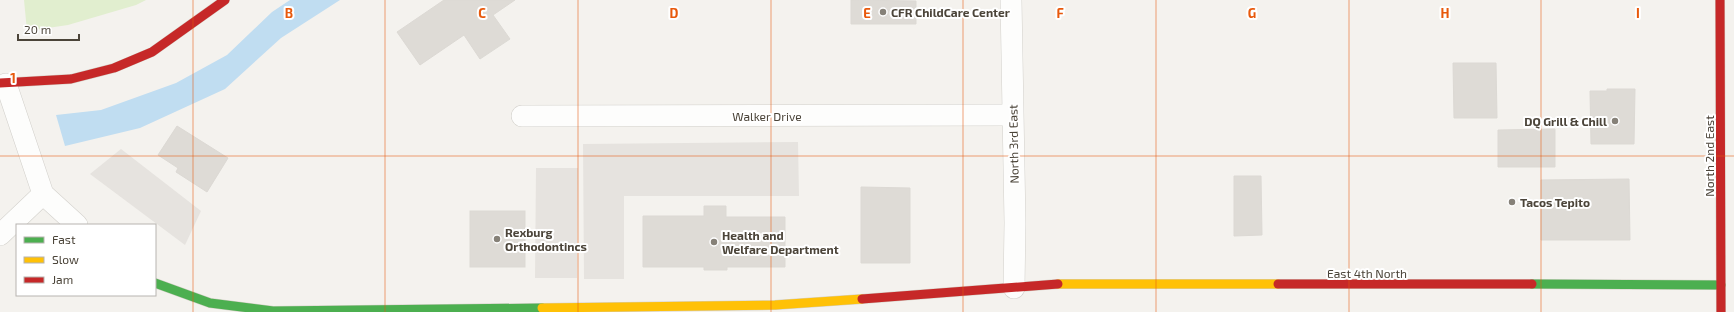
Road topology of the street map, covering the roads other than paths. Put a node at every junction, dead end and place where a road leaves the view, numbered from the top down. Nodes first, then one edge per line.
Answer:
1 (225, 0) edge
2 (1011, 0) edge
3 (1720, 0) edge
4 (1727, 55) edge
5 (3, 84) edge
6 (1012, 115) junction
7 (522, 116) dead end
8 (42, 194) junction
9 (76, 224) edge
10 (0, 235) edge
11 (156, 283) edge
12 (1721, 285) junction
13 (1014, 288) junction
14 (1721, 312) edge

1 - 5 street
2 - 6 street, North 3rd East
3 - 4 street, North 2nd East
4 - 12 street, North 2nd East
5 - 8 street
6 - 7 street, Walker Drive
6 - 13 street, North 3rd East
8 - 9 street
8 - 10 street
11 - 13 street, East 4th North
12 - 13 street, East 4th North
12 - 14 street, North 2nd East

